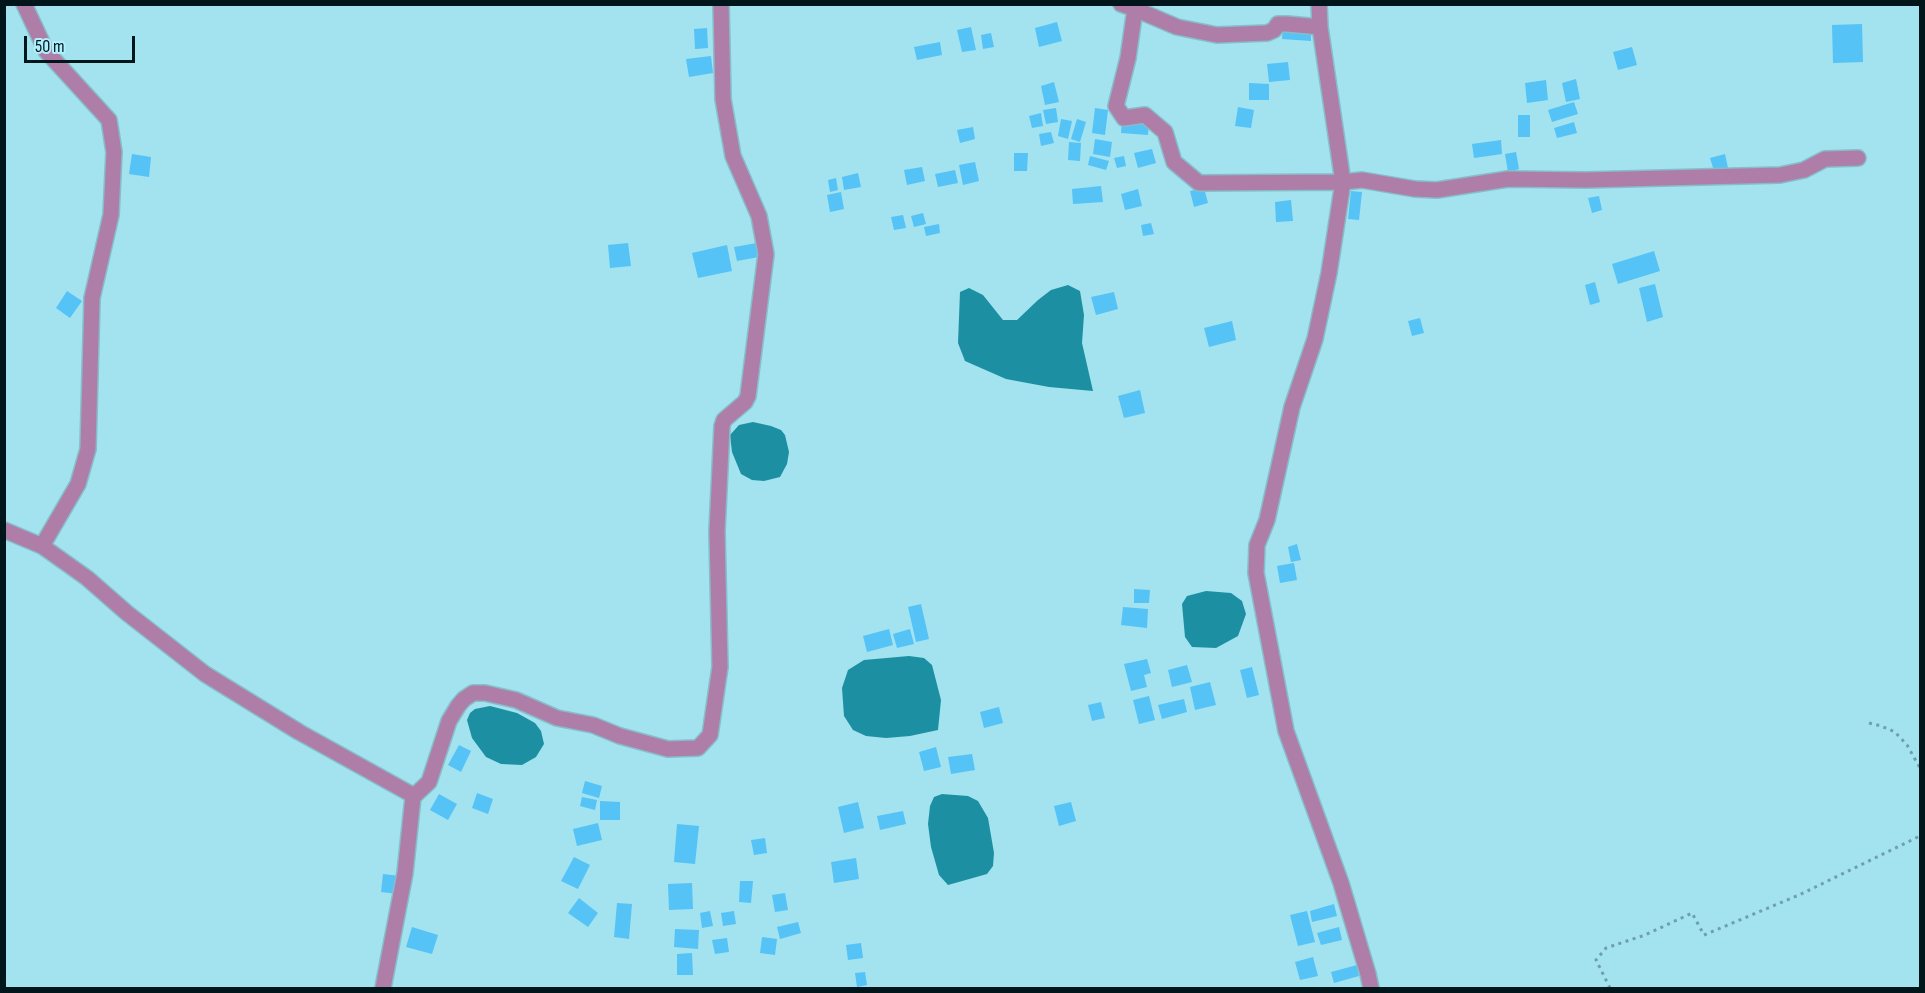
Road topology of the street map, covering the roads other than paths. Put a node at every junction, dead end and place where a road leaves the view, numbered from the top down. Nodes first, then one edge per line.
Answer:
1 (24, 4) edge
2 (721, 4) edge
3 (1319, 4) edge
4 (1128, 7) edge
5 (1320, 27) junction
6 (1858, 158) dead end
7 (1342, 182) junction
8 (4, 530) edge
9 (42, 546) junction
10 (413, 796) junction
11 (383, 988) edge
12 (1371, 988) edge

1 - 9 street
2 - 10 street
3 - 5 street
4 - 5 street
4 - 7 street
5 - 7 street
6 - 7 street
7 - 12 street
8 - 9 street
9 - 10 street
10 - 11 street

